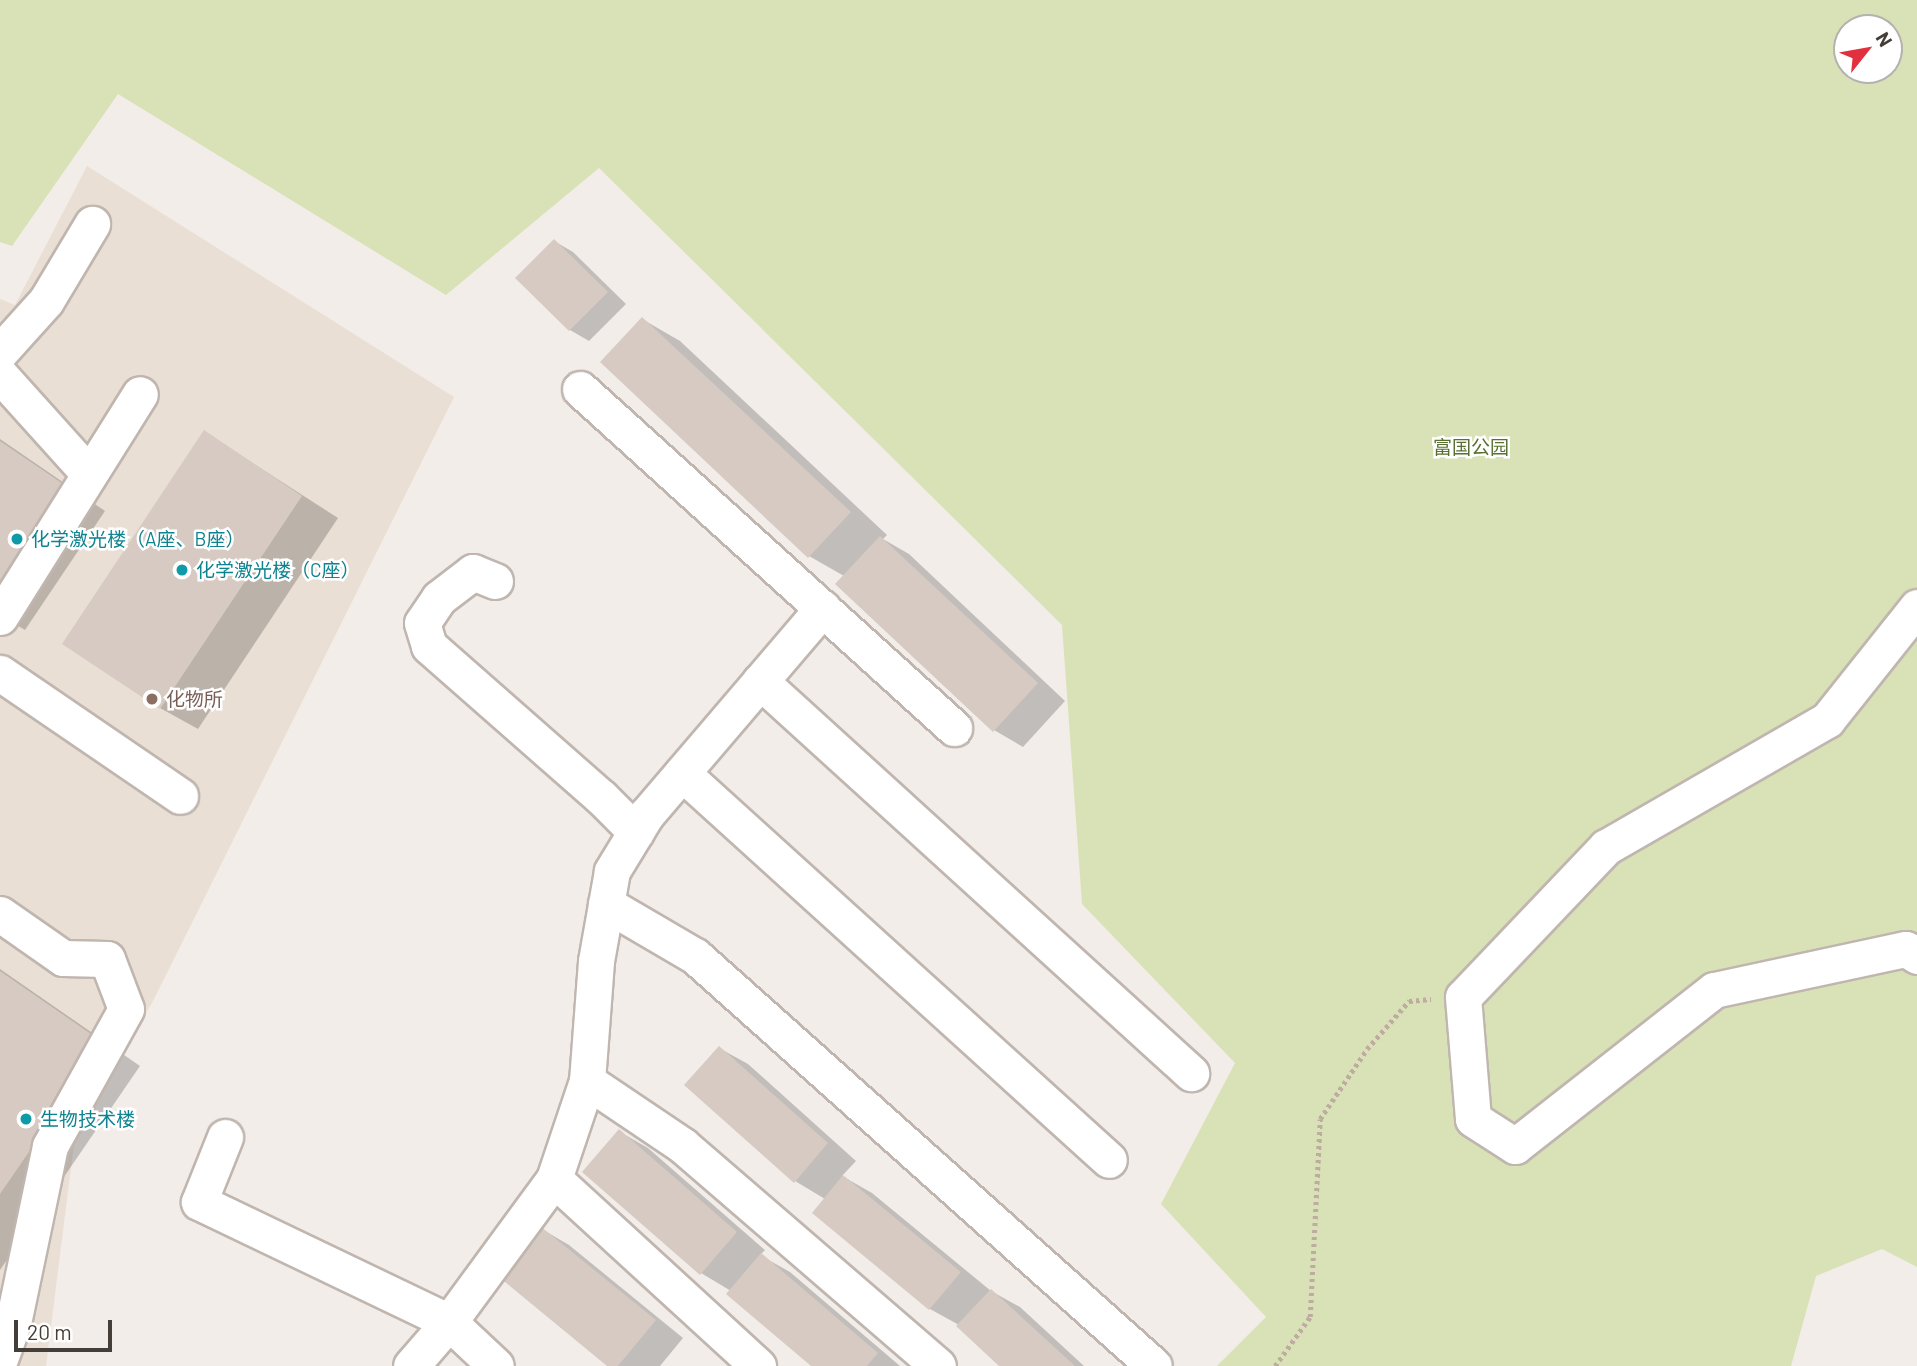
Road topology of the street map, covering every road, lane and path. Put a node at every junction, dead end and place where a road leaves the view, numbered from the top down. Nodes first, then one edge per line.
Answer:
1 (92, 224) dead end
2 (0, 352) edge
3 (0, 375) edge
4 (580, 390) dead end
5 (140, 394) dead end
6 (89, 474) junction
7 (495, 581) dead end
8 (1917, 607) edge
9 (823, 608) junction
10 (0, 617) edge
11 (0, 673) edge
12 (760, 681) junction
13 (954, 728) dead end
14 (682, 773) junction
15 (180, 796) dead end
16 (636, 832) junction
17 (606, 904) junction
18 (0, 914) edge
19 (1917, 956) edge
20 (1463, 997) junction
21 (1191, 1073) dead end
22 (587, 1081) junction
23 (225, 1137) dead end
24 (1109, 1160) dead end
25 (554, 1179) junction
26 (449, 1322) junction
27 (0, 1358) edge
28 (411, 1366) edge
29 (496, 1366) edge
30 (758, 1366) edge
31 (938, 1366) edge
32 (1154, 1366) edge
33 (1275, 1366) edge

1 - 2 street
3 - 6 street
4 - 9 street
5 - 6 street
6 - 10 street
7 - 16 street
8 - 20 street
9 - 12 street
9 - 13 street
11 - 15 street
12 - 14 street
12 - 21 street
14 - 16 street
14 - 24 street
16 - 17 street
17 - 22 street
17 - 32 street
18 - 27 street
19 - 20 street
20 - 33 path
22 - 25 street
22 - 31 street
23 - 26 street
25 - 26 street
25 - 30 street
26 - 28 street
26 - 29 street

